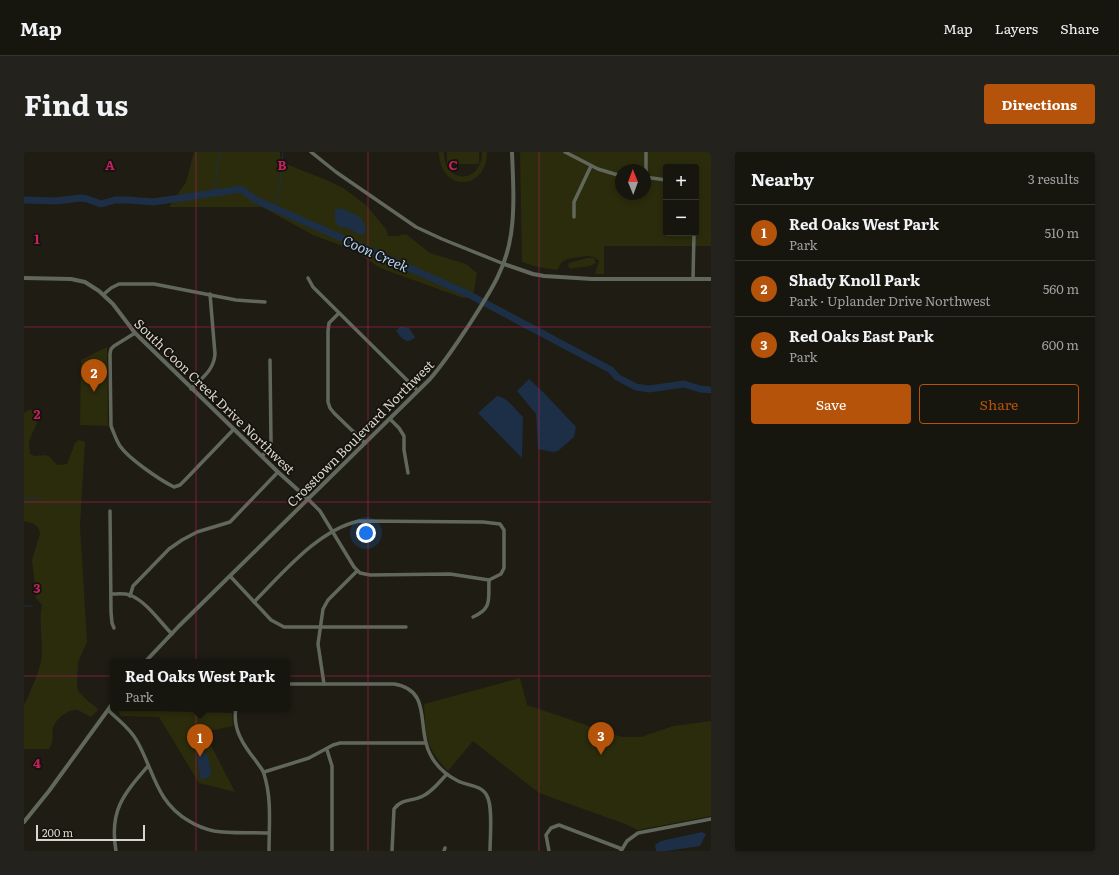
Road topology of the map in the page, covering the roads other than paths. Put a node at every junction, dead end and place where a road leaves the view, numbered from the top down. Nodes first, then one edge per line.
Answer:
1 (311, 152) edge
2 (512, 152) edge
3 (565, 152) edge
4 (646, 152) edge
5 (646, 164) edge
6 (591, 166) junction
7 (615, 175) edge
8 (651, 179) edge
9 (663, 180) edge
10 (574, 217) dead end
11 (694, 236) edge
12 (504, 264) junction
13 (24, 278) edge
14 (308, 278) dead end
15 (693, 279) junction
16 (711, 279) edge
17 (104, 294) junction
18 (210, 294) junction
19 (265, 302) dead end
20 (338, 313) junction
21 (135, 333) junction
22 (270, 360) dead end
23 (191, 389) junction
24 (418, 391) junction
25 (390, 419) junction
26 (234, 430) junction
27 (365, 444) junction
28 (262, 456) junction
29 (278, 472) junction
30 (408, 473) dead end
31 (308, 499) junction
32 (110, 511) dead end
33 (333, 532) junction
34 (357, 571) junction
35 (230, 576) junction
36 (489, 580) junction
37 (111, 594) junction
38 (130, 596) junction
39 (254, 602) junction
40 (473, 617) dead end
41 (320, 627) junction
42 (406, 627) dead end
43 (114, 628) dead end
44 (172, 634) junction
45 (148, 659) edge
46 (290, 684) edge
47 (324, 684) junction
48 (110, 707) edge
49 (108, 710) junction
50 (236, 711) edge
51 (425, 743) junction
52 (326, 750) junction
53 (148, 766) junction
54 (264, 772) junction
55 (447, 774) junction
56 (711, 819) edge
57 (24, 822) edge
58 (269, 832) junction
59 (621, 850) edge
60 (116, 851) edge
61 (269, 851) edge
62 (332, 851) edge
63 (392, 851) edge
64 (490, 851) edge
65 (549, 851) edge

1 - 12 street
2 - 12 street, Crosstown Boulevard Northwest
3 - 6 street
4 - 5 street
6 - 7 street
6 - 10 street
8 - 9 street
11 - 15 street
12 - 15 street
12 - 24 street, Crosstown Boulevard Northwest
13 - 17 street, South Coon Creek Drive Northwest
14 - 20 street
15 - 16 street
17 - 18 street
17 - 21 street, South Coon Creek Drive Northwest
18 - 19 street
18 - 23 street
20 - 24 street
20 - 27 street
21 - 23 street, South Coon Creek Drive Northwest
21 - 26 street
22 - 28 street
23 - 26 street, South Coon Creek Drive Northwest
24 - 25 street, Crosstown Boulevard Northwest
25 - 27 street, Crosstown Boulevard Northwest
25 - 30 street
26 - 28 street, South Coon Creek Drive Northwest
27 - 31 street, Crosstown Boulevard Northwest
28 - 29 street, South Coon Creek Drive Northwest
29 - 31 street, South Coon Creek Drive Northwest
29 - 38 street
31 - 33 street
31 - 35 street, Crosstown Boulevard Northwest
32 - 37 street
33 - 34 street
33 - 36 street
33 - 39 street
34 - 36 street
34 - 41 street
35 - 39 street
35 - 44 street, Crosstown Boulevard Northwest
36 - 40 street
37 - 38 street
37 - 43 street
38 - 44 street
39 - 41 street
41 - 42 street
41 - 47 street
44 - 45 street, Crosstown Boulevard Northwest
46 - 47 street
47 - 51 street
48 - 49 street
49 - 53 street
49 - 57 street
50 - 54 street
51 - 52 street
51 - 55 street
52 - 54 street
52 - 62 street
53 - 58 street
53 - 60 street
54 - 58 street
55 - 63 street
55 - 64 street
56 - 59 street
58 - 61 street
59 - 65 street

